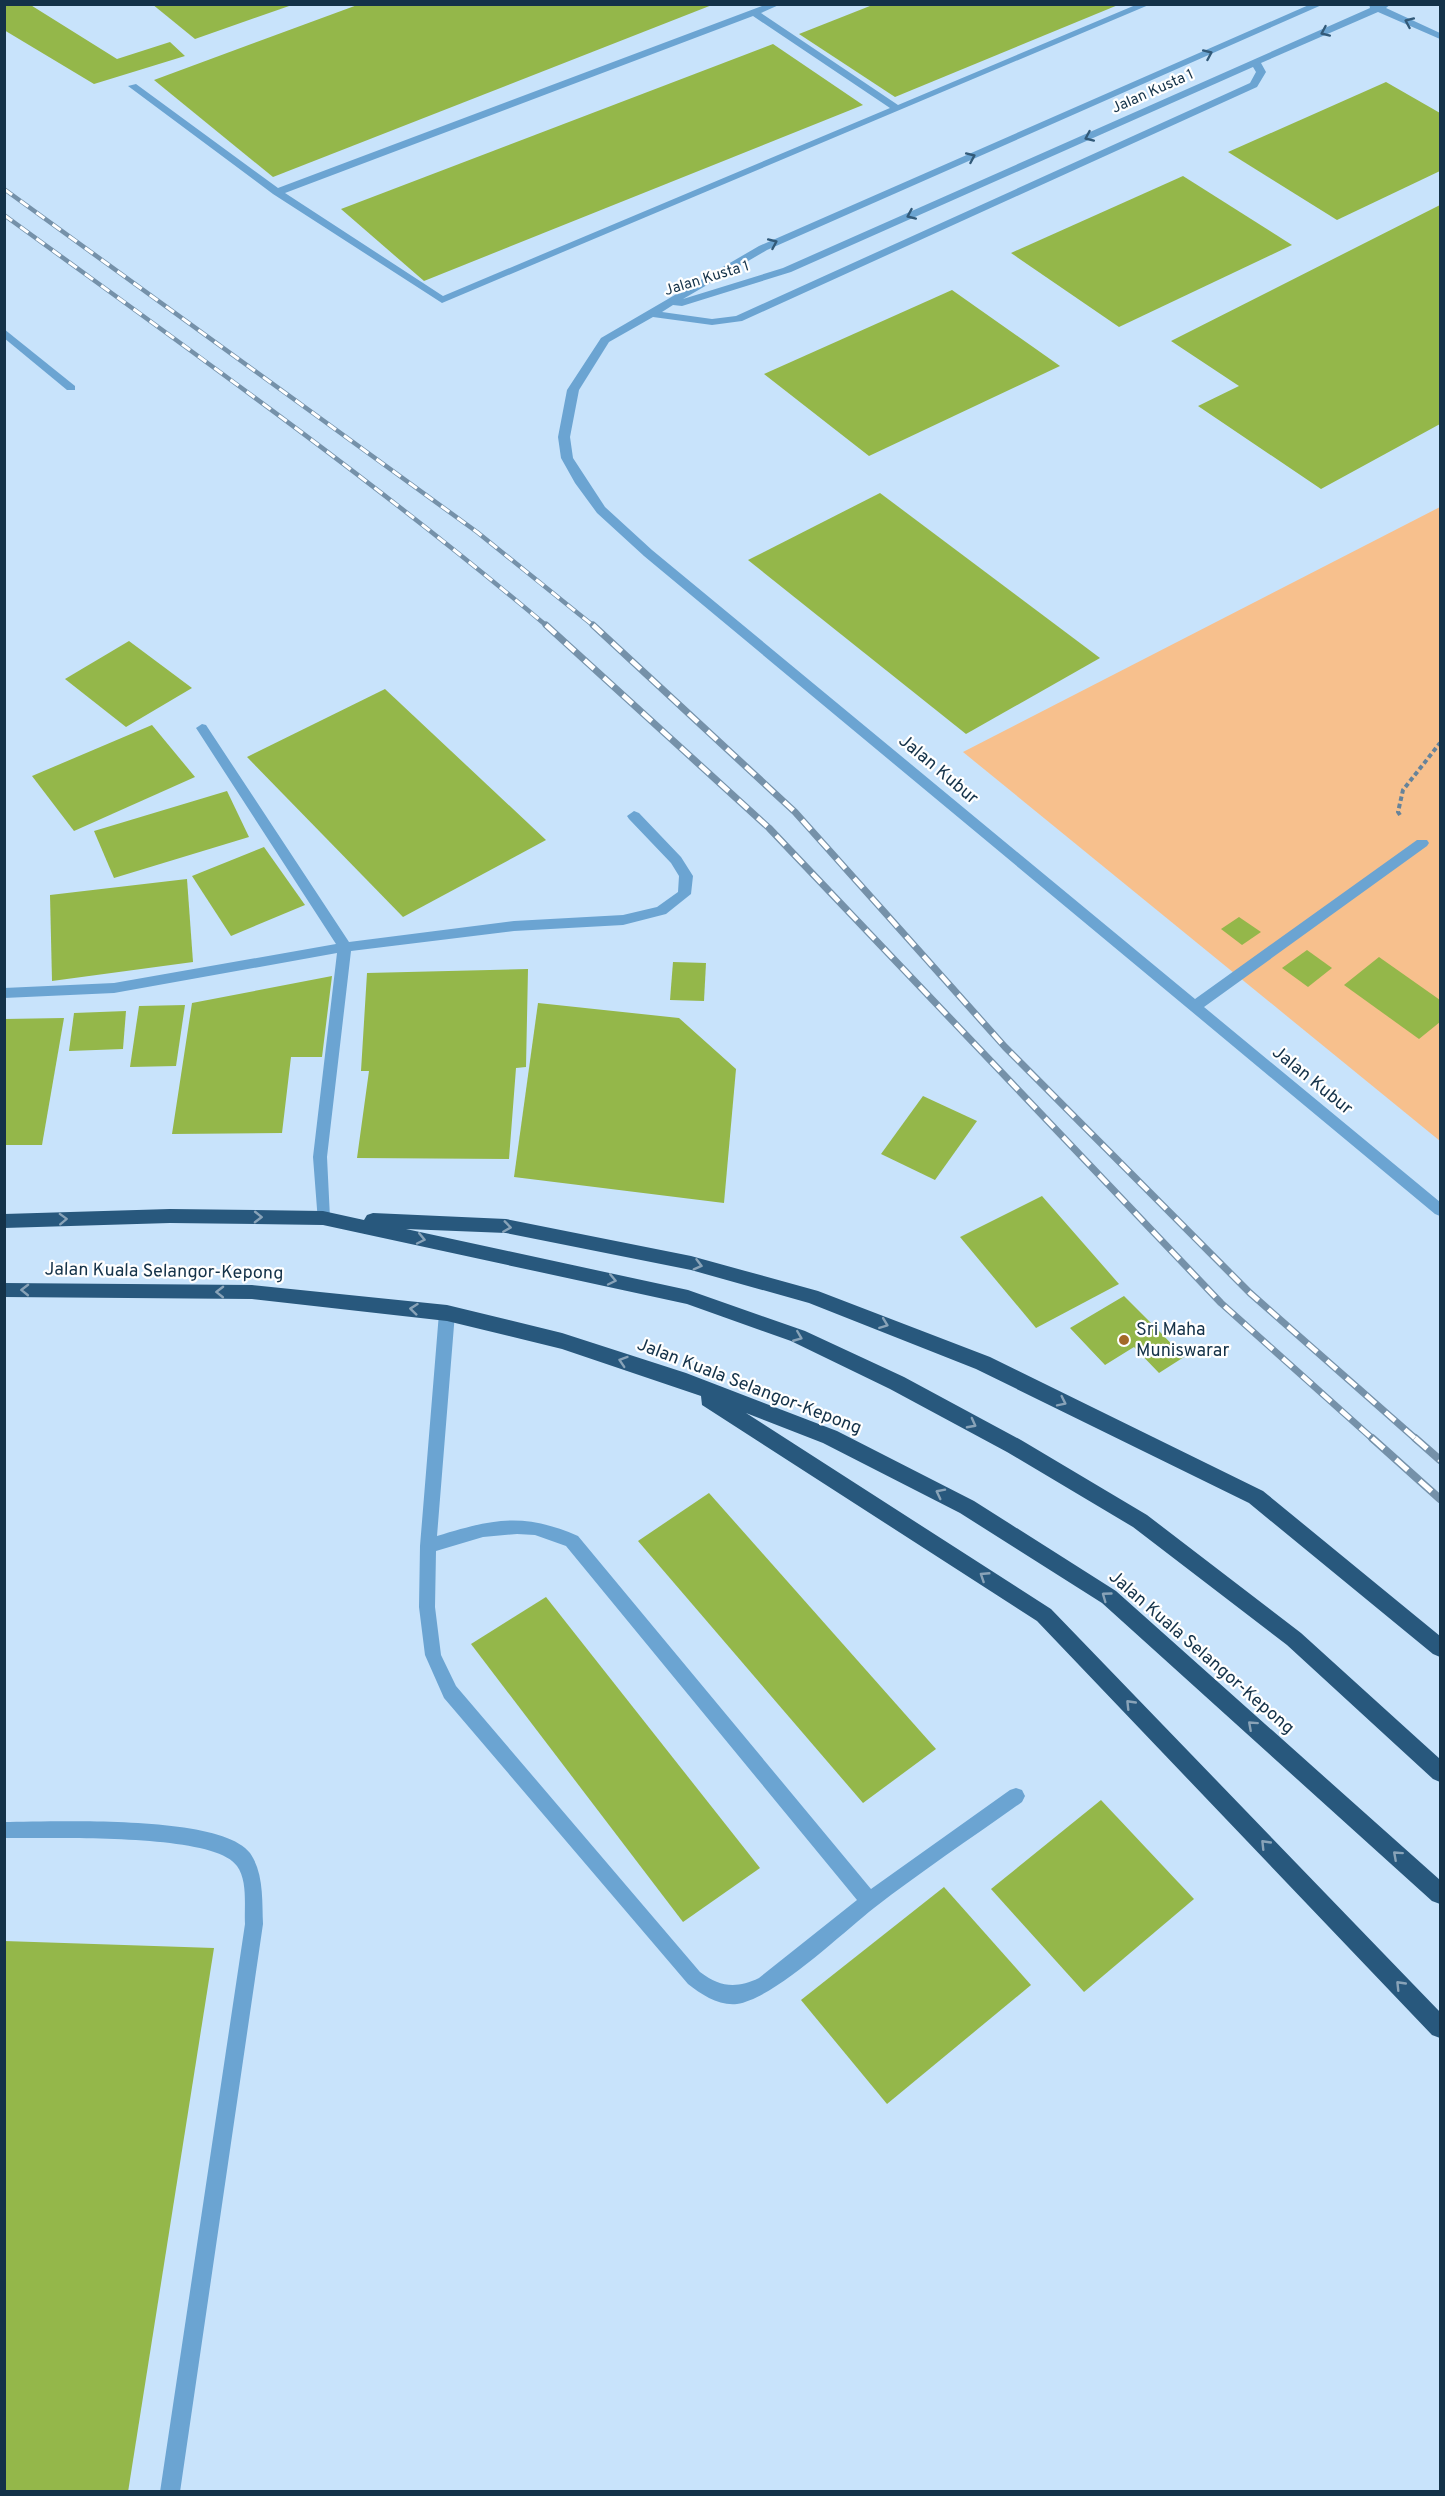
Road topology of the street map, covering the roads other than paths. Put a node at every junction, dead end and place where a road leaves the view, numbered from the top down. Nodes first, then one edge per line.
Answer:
1 (777, 4) edge
2 (1148, 4) edge
3 (1295, 4) edge
4 (1320, 4) edge
5 (1379, 6) edge
6 (755, 13) junction
7 (1281, 22) junction
8 (1440, 36) edge
9 (1256, 63) junction
10 (133, 86) dead end
11 (897, 109) junction
12 (277, 192) junction
13 (649, 313) junction
14 (4, 332) edge
15 (70, 388) dead end
16 (202, 728) dead end
17 (634, 816) dead end
18 (1422, 843) road end
19 (345, 947) junction
20 (4, 993) edge
21 (1194, 1006) junction
22 (1440, 1210) edge
23 (323, 1218) junction
24 (4, 1221) edge
25 (4, 1290) edge
26 (447, 1313) junction
27 (679, 1379) junction
28 (428, 1546) junction
29 (1440, 1648) edge
30 (1440, 1772) edge
31 (1016, 1796) dead end
32 (4, 1830) edge
33 (1440, 1894) edge
34 (869, 1901) junction
35 (1440, 2027) edge
36 (170, 2492) edge

1 - 6 street
2 - 11 street
3 - 7 street
4 - 7 street, Jalan Kusta 1
8 -> 5 street
5 -> 9 street, Jalan Kusta 1
6 - 11 street
6 - 12 street
13 -> 7 street, Jalan Kusta 1
9 -> 13 street, Jalan Kusta 1
9 - 13 street
10 - 12 street
11 - 12 street
13 - 21 street, Jalan Kubur
14 - 15 street
16 - 19 street
17 - 19 street
18 - 21 street
19 - 20 street
19 - 23 street
21 - 22 street, Jalan Kubur
24 -> 23 highway
23 -> 29 highway
23 -> 30 highway
26 -> 25 highway, Jalan Kuala Selangor-Kepong
27 -> 26 highway, Jalan Kuala Selangor-Kepong
26 - 28 street
33 -> 27 highway, Jalan Kuala Selangor-Kepong
35 -> 27 highway
28 - 34 street
28 - 34 street
31 - 34 street
32 - 36 street

